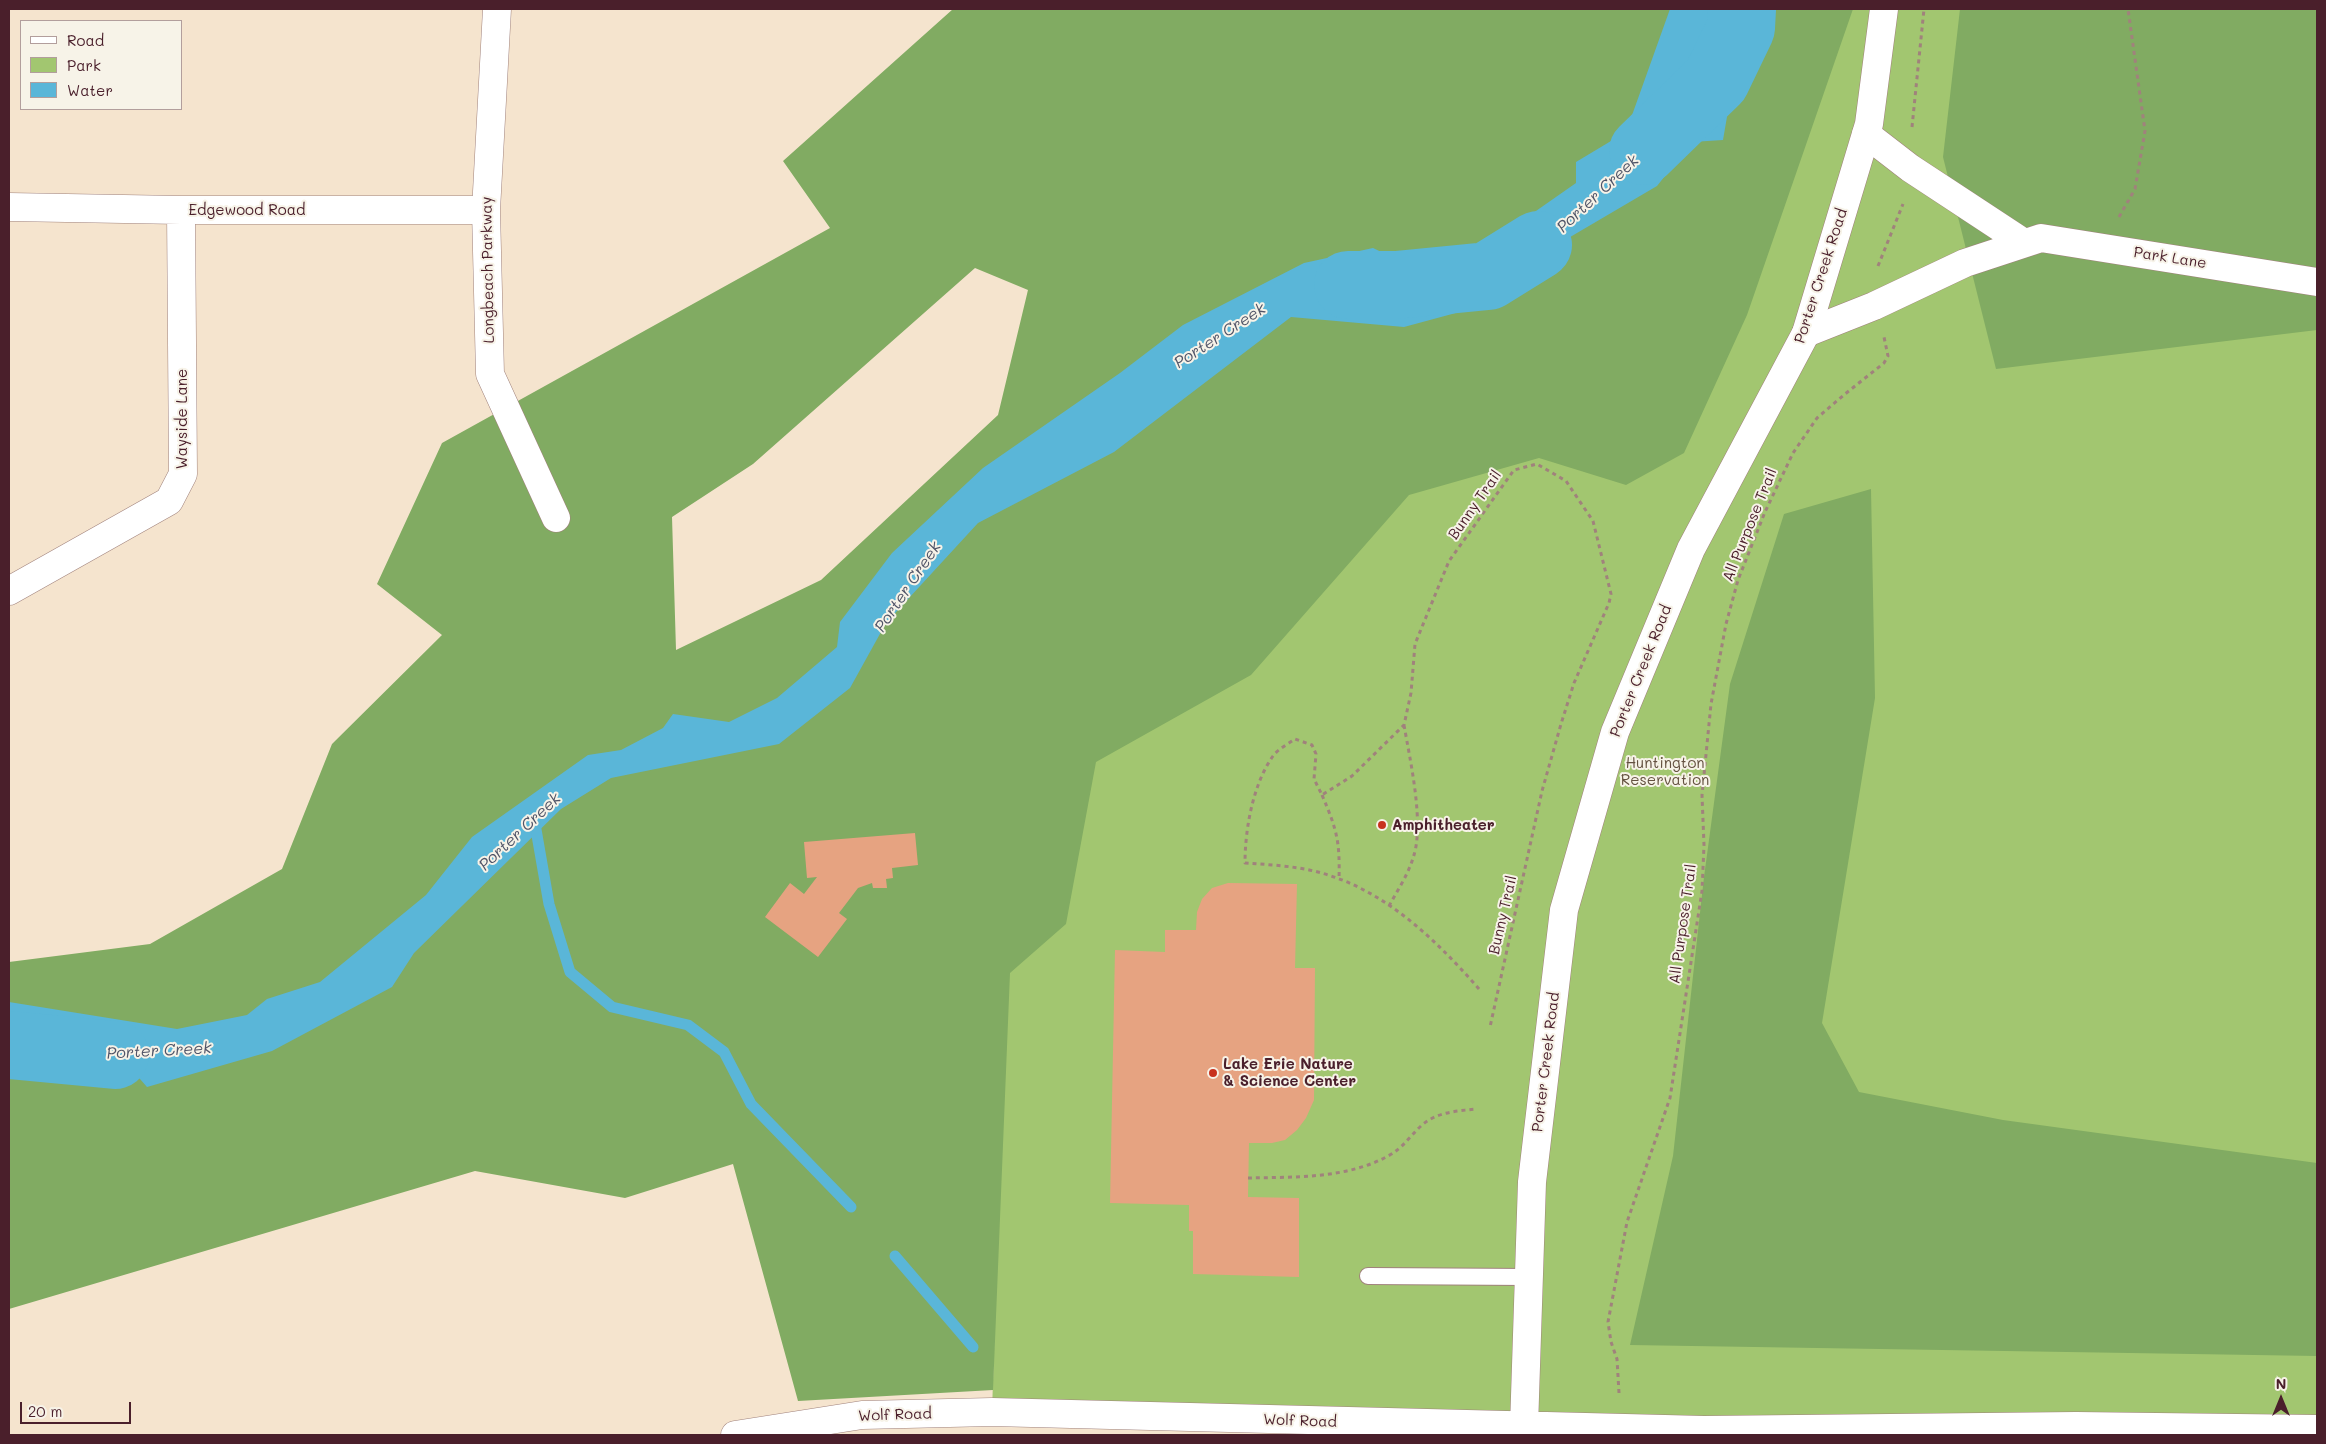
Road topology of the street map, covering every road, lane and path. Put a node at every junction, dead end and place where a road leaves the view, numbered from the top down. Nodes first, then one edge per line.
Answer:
1 (497, 9) edge
2 (1884, 9) edge
3 (1924, 9) edge
4 (2128, 9) edge
5 (1912, 132) dead end
6 (1866, 134) junction
7 (1905, 201) dead end
8 (9, 207) edge
9 (181, 210) junction
10 (486, 210) junction
11 (2115, 224) dead end
12 (2024, 244) junction
13 (1875, 273) dead end
14 (2317, 282) edge
15 (1806, 333) junction
16 (1884, 335) dead end
17 (556, 518) dead end
18 (9, 591) edge
19 (1404, 725) junction
20 (1322, 795) junction
21 (1339, 880) junction
22 (1389, 906) junction
23 (1479, 989) dead end
24 (1490, 1027) dead end
25 (1476, 1109) dead end
26 (1248, 1178) dead end
27 (1368, 1276) dead end
28 (1529, 1277) junction
29 (1619, 1393) dead end
30 (1524, 1427) junction
31 (2317, 1429) edge
32 (2076, 1430) edge
33 (1704, 1433) edge
34 (735, 1435) edge

1 - 10 street, Longbeach Parkway
2 - 6 street, Porter Creek Road
3 - 5 path
4 - 11 path
6 - 12 street
6 - 15 street, Porter Creek Road
7 - 13 path
8 - 9 street, Edgewood Road
9 - 10 street, Edgewood Road
9 - 18 street, Wayside Lane
10 - 17 street, Longbeach Parkway
12 - 14 street, Park Lane
12 - 15 street, Park Lane
15 - 28 street, Porter Creek Road
16 - 29 path, All Purpose Trail
19 - 20 path
19 - 22 path
19 - 24 path, Bunny Trail
20 - 21 path
20 - 21 path
21 - 22 path
22 - 23 path
25 - 26 path
27 - 28 lane
28 - 30 street, Porter Creek Road
30 - 33 street, Wolf Road
30 - 34 street, Wolf Road
31 - 32 street, Wolf Road
32 - 33 street, Wolf Road

